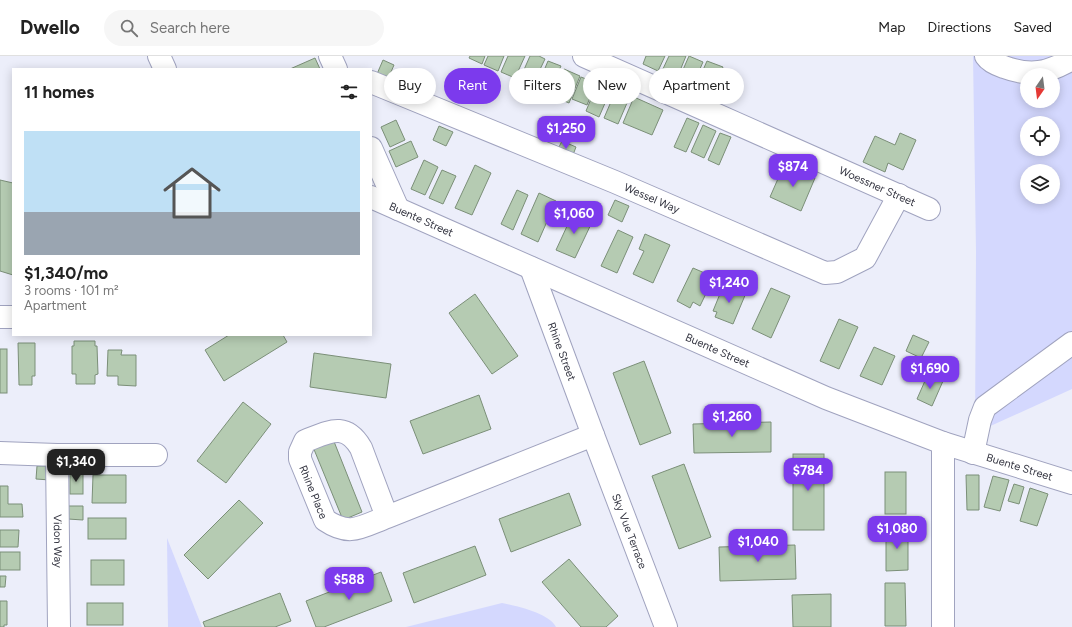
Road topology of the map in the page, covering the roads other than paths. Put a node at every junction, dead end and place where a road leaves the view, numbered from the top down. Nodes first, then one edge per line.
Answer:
1 (159, 56) edge
2 (584, 56) edge
3 (986, 56) edge
4 (1072, 59) edge
5 (165, 68) edge
6 (372, 82) edge
7 (372, 150) edge
8 (899, 195) junction
9 (372, 197) edge
10 (398, 209) junction
11 (929, 209) dead end
12 (531, 268) junction
13 (0, 317) edge
14 (12, 317) edge
15 (1072, 343) edge
16 (593, 435) junction
17 (943, 443) junction
18 (0, 453) edge
19 (973, 453) junction
20 (57, 455) junction
21 (156, 455) dead end
22 (1072, 483) edge
23 (387, 517) junction
24 (59, 627) edge
25 (666, 627) edge
26 (943, 627) edge

1 - 5 street
2 - 8 street, Woessner Street
3 - 4 street
6 - 8 street, Wessel Way
7 - 10 street
8 - 11 street, Woessner Street
9 - 10 street, Buente Street
10 - 12 street, Buente Street
12 - 16 street, Rhine Street
12 - 17 street, Buente Street
13 - 14 street
15 - 19 street
16 - 23 street, Rhine Place
16 - 25 street, Sky Vue Terrace
17 - 19 street, Buente Street
17 - 26 street
18 - 20 street
19 - 22 street, Buente Street
20 - 21 street
20 - 24 street, Vidon Way
23 - 23 street, Rhine Place

